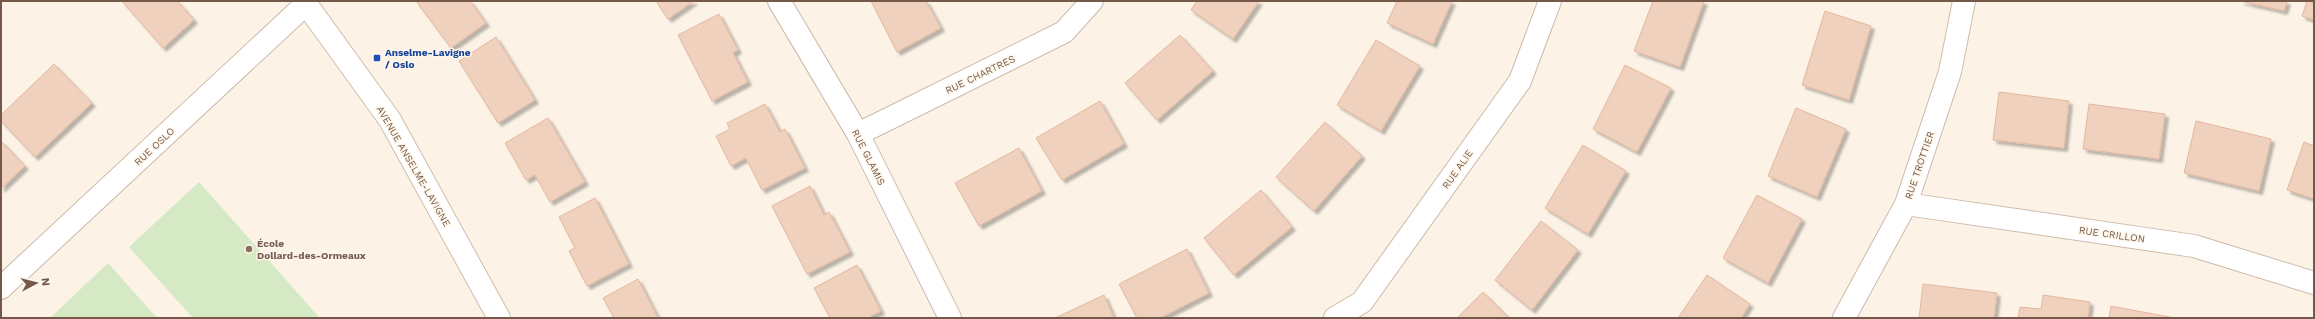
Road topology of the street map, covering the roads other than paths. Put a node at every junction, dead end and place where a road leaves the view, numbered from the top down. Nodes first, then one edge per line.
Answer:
1 (780, 1) edge
2 (1092, 1) edge
3 (1550, 1) edge
4 (1964, 1) edge
5 (305, 2) edge
6 (858, 134) junction
7 (1906, 204) junction
8 (2314, 283) edge
9 (1, 288) edge
10 (499, 318) edge
11 (950, 318) edge
12 (1335, 318) edge
13 (1844, 318) edge

1 - 6 street, RUE GLAMIS
2 - 6 street, RUE CHARTRES
3 - 12 street, RUE ALIE
4 - 7 street, RUE TROTTIER
5 - 9 street, RUE OSLO
5 - 10 street, AVENUE ANSELME-LAVIGNE
6 - 11 street, RUE GLAMIS
7 - 8 street, RUE CRILLON
7 - 13 street, RUE TROTTIER

